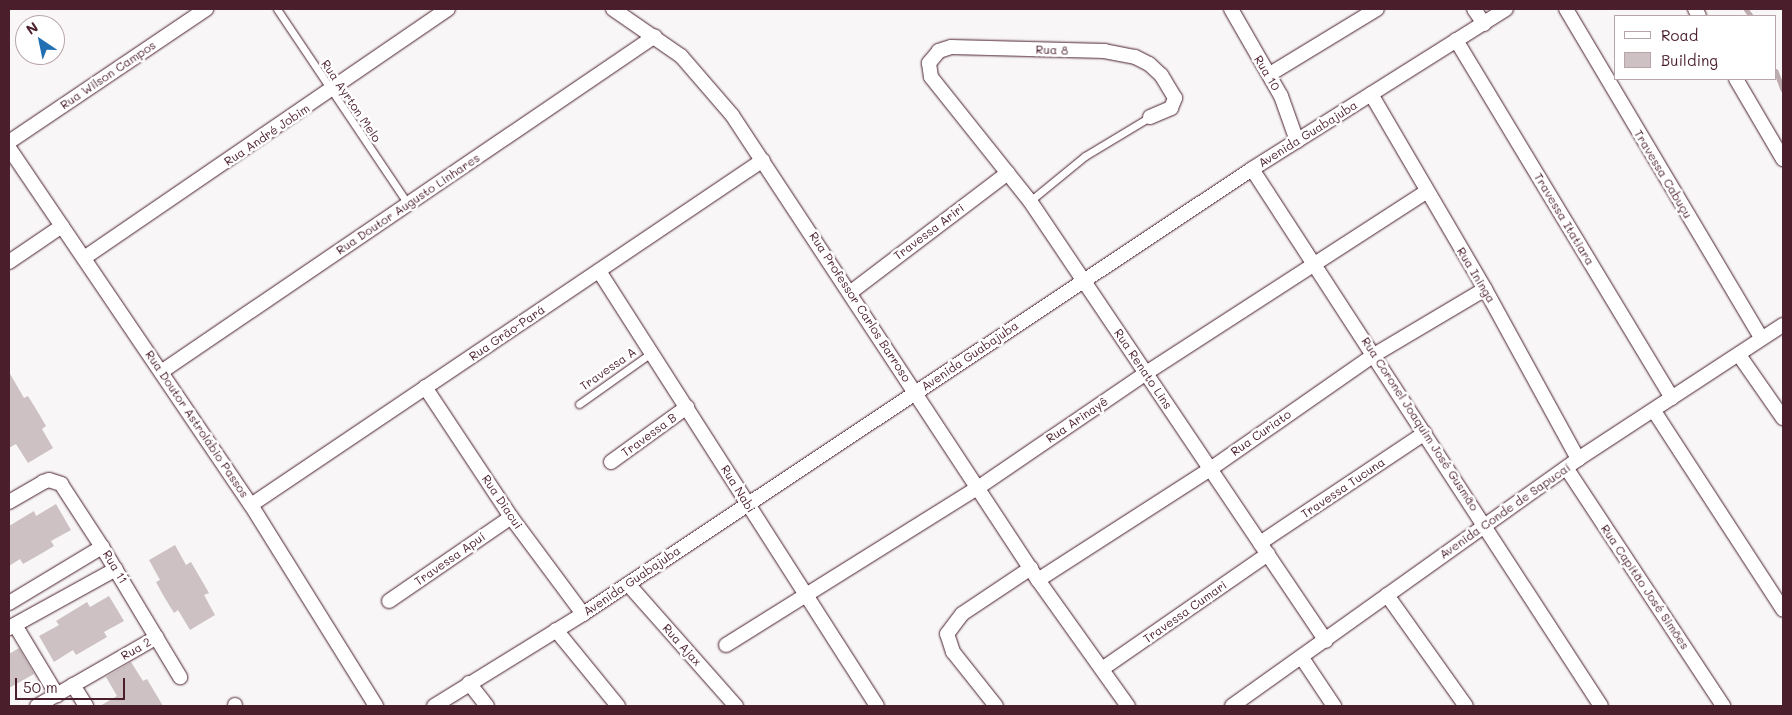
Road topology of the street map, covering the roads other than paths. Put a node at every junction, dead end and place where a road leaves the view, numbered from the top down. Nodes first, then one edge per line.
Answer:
1 (206, 9) edge
2 (277, 9) edge
3 (448, 9) edge
4 (613, 9) edge
5 (1231, 9) edge
6 (1377, 9) edge
7 (1474, 9) edge
8 (1506, 9) edge
9 (1566, 9) edge
10 (1484, 24) junction
11 (655, 36) junction
12 (1456, 40) junction
13 (1270, 74) junction
14 (1737, 80) edge
15 (330, 92) junction
16 (1371, 94) junction
17 (953, 103) joint
18 (1150, 117) joint
19 (1297, 141) junction
20 (9, 142) edge
21 (9, 148) edge
22 (1783, 159) edge
23 (763, 160) junction
24 (1252, 169) junction
25 (1008, 173) junction
26 (1426, 192) junction
27 (1030, 201) junction
28 (408, 204) junction
29 (62, 226) junction
30 (84, 258) junction
31 (9, 262) edge
32 (1315, 262) junction
33 (599, 271) junction
34 (1083, 281) junction
35 (1485, 288) junction
36 (851, 292) junction
37 (1783, 325) edge
38 (1761, 338) junction
39 (651, 353) junction
40 (1374, 355) junction
41 (1739, 355) junction
42 (161, 372) junction
43 (1146, 373) junction
44 (425, 387) junction
45 (916, 392) junction
46 (1672, 398) junction
47 (579, 404) dead end
48 (687, 407) junction
49 (1654, 411) junction
50 (1783, 418) edge
51 (1425, 433) junction
52 (1578, 459) junction
53 (611, 462) dead end
54 (1567, 469) junction
55 (1209, 470) junction
56 (979, 487) junction
57 (9, 502) edge
58 (747, 503) junction
59 (251, 504) junction
60 (511, 517) junction
61 (1486, 525) junction
62 (102, 546) junction
63 (1264, 549) junction
64 (116, 569) junction
65 (1034, 574) junction
66 (628, 584) junction
67 (1387, 595) junction
68 (807, 597) junction
69 (389, 601) dead end
70 (9, 603) edge
71 (1783, 610) edge
72 (583, 614) junction
73 (12, 626) edge
74 (556, 630) junction
75 (157, 637) junction
76 (1326, 641) junction
77 (726, 645) dead end
78 (1302, 658) junction
79 (1102, 669) junction
80 (180, 677) dead end
81 (469, 683) junction
82 (73, 685) junction
83 (57, 695) junction
84 (37, 706) edge
85 (86, 706) edge
86 (376, 706) edge
87 (434, 706) edge
88 (487, 706) edge
89 (618, 706) edge
90 (736, 706) edge
91 (877, 706) edge
92 (996, 706) edge
93 (1128, 706) edge
94 (1232, 706) edge
95 (1334, 706) edge
96 (1466, 706) edge
97 (1601, 706) edge
98 (1723, 706) edge

1 - 20 street, Rua Wilson Campos
2 - 15 lane, Rua Ayrton Melo
3 - 15 street, Rua André Jobim
4 - 11 street, Rua Professor Carlos Barroso
5 - 13 street, Rua 10
6 - 13 street
7 - 10 street
8 - 10 street, Avenida Guabajuba
9 - 38 street, Travessa Cabuçu
10 - 12 street, Avenida Guabajuba
11 - 23 street, Rua Professor Carlos Barroso
11 - 28 street, Rua Doutor Augusto Linhares
12 - 16 street, Avenida Guabajuba
12 - 46 street, Travessa Itatiara
13 - 19 street, Rua 10
14 - 22 street
15 - 28 lane, Rua Ayrton Melo
15 - 30 street, Rua André Jobim
16 - 19 street, Avenida Guabajuba
16 - 26 street, Rua Ininga
17 - 18 street, Rua 8
17 - 25 street, Rua Renato Lins
18 - 27 lane
19 - 24 street, Avenida Guabajuba
21 - 29 street, Rua Doutor Astrolábio Passos
23 - 33 street, Rua Grão-Pará
23 - 36 street, Rua Professor Carlos Barroso
24 - 32 street, Rua Coronel Joaquim José Gusmão
24 - 34 street, Avenida Guabajuba
25 - 27 street, Rua Renato Lins
25 - 36 street, Travessa Ariri
26 - 32 street, Rua Arinayê
26 - 35 street, Rua Ininga
27 - 34 street, Rua Renato Lins
28 - 42 street, Rua Doutor Augusto Linhares
29 - 30 street, Rua Doutor Astrolábio Passos
29 - 31 street
30 - 42 street, Rua Doutor Astrolábio Passos
32 - 40 street, Rua Coronel Joaquim José Gusmão
32 - 43 street, Rua Arinayê
33 - 39 street, Rua Nabi
33 - 44 street, Rua Grão-Pará
34 - 43 street, Rua Renato Lins
34 - 45 street, Avenida Guabajuba
35 - 40 street, Rua Curiato
35 - 52 street, Rua Ininga
36 - 45 street, Rua Professor Carlos Barroso
37 - 38 street, Avenida Conde de Sapucaí
38 - 41 street, Avenida Conde de Sapucaí
39 - 47 lane, Travessa A
39 - 48 street, Rua Nabi
40 - 51 street, Rua Coronel Joaquim José Gusmão
40 - 55 street, Rua Curiato
41 - 46 street, Avenida Conde de Sapucaí
41 - 50 street
42 - 59 street, Rua Doutor Astrolábio Passos
43 - 55 street, Rua Renato Lins
43 - 56 street, Rua Arinayê
44 - 59 street, Rua Grão-Pará
44 - 60 street, Rua Diacui
45 - 56 street, Rua Professor Carlos Barroso
45 - 58 street, Avenida Guabajuba
46 - 49 street, Avenida Conde de Sapucaí
48 - 53 street, Travessa B
48 - 58 street, Rua Nabi
49 - 52 street, Avenida Conde de Sapucaí
49 - 71 street
51 - 61 street, Rua Coronel Joaquim José Gusmão
51 - 63 street, Travessa Tucuna
52 - 54 street, Avenida Conde de Sapucaí
54 - 61 street, Avenida Conde de Sapucaí
54 - 98 street, Rua Capitão José Simões
55 - 63 street, Rua Renato Lins
55 - 65 street, Rua Curiato
56 - 65 street, Rua Professor Carlos Barroso
56 - 68 street, Rua Arinayê
57 - 62 street, Rua 11
58 - 66 street, Avenida Guabajuba
58 - 68 street, Rua Nabi
59 - 86 street, Rua Doutor Astrolábio Passos
60 - 69 street, Travessa Apuí
60 - 72 street, Rua Diacui
61 - 67 street, Avenida Conde de Sapucaí
61 - 97 street, Rua Coronel Joaquim José Gusmão
62 - 64 street, Rua 11
62 - 70 street
63 - 76 street, Rua Renato Lins
63 - 79 street, Travessa Cumari
64 - 73 street
64 - 75 street, Rua 11
65 - 79 street, Rua Professor Carlos Barroso
65 - 92 street, Rua Curiato
66 - 72 street, Avenida Guabajuba
66 - 90 street, Rua Ajax
67 - 76 street, Avenida Conde de Sapucaí
67 - 96 street
68 - 77 street, Rua Arinayê
68 - 91 street, Rua Nabi
72 - 74 street, Avenida Guabajuba
73 - 83 street
74 - 81 street, Avenida Guabajuba
74 - 89 street
75 - 80 street, Rua 11
75 - 82 street, Rua 2
76 - 78 street, Avenida Conde de Sapucaí
78 - 94 street, Avenida Conde de Sapucaí
78 - 95 street
79 - 93 street, Rua Professor Carlos Barroso
81 - 87 street, Avenida Guabajuba
81 - 88 street
82 - 83 street, Rua 2
82 - 85 street
83 - 84 street, Rua 2

